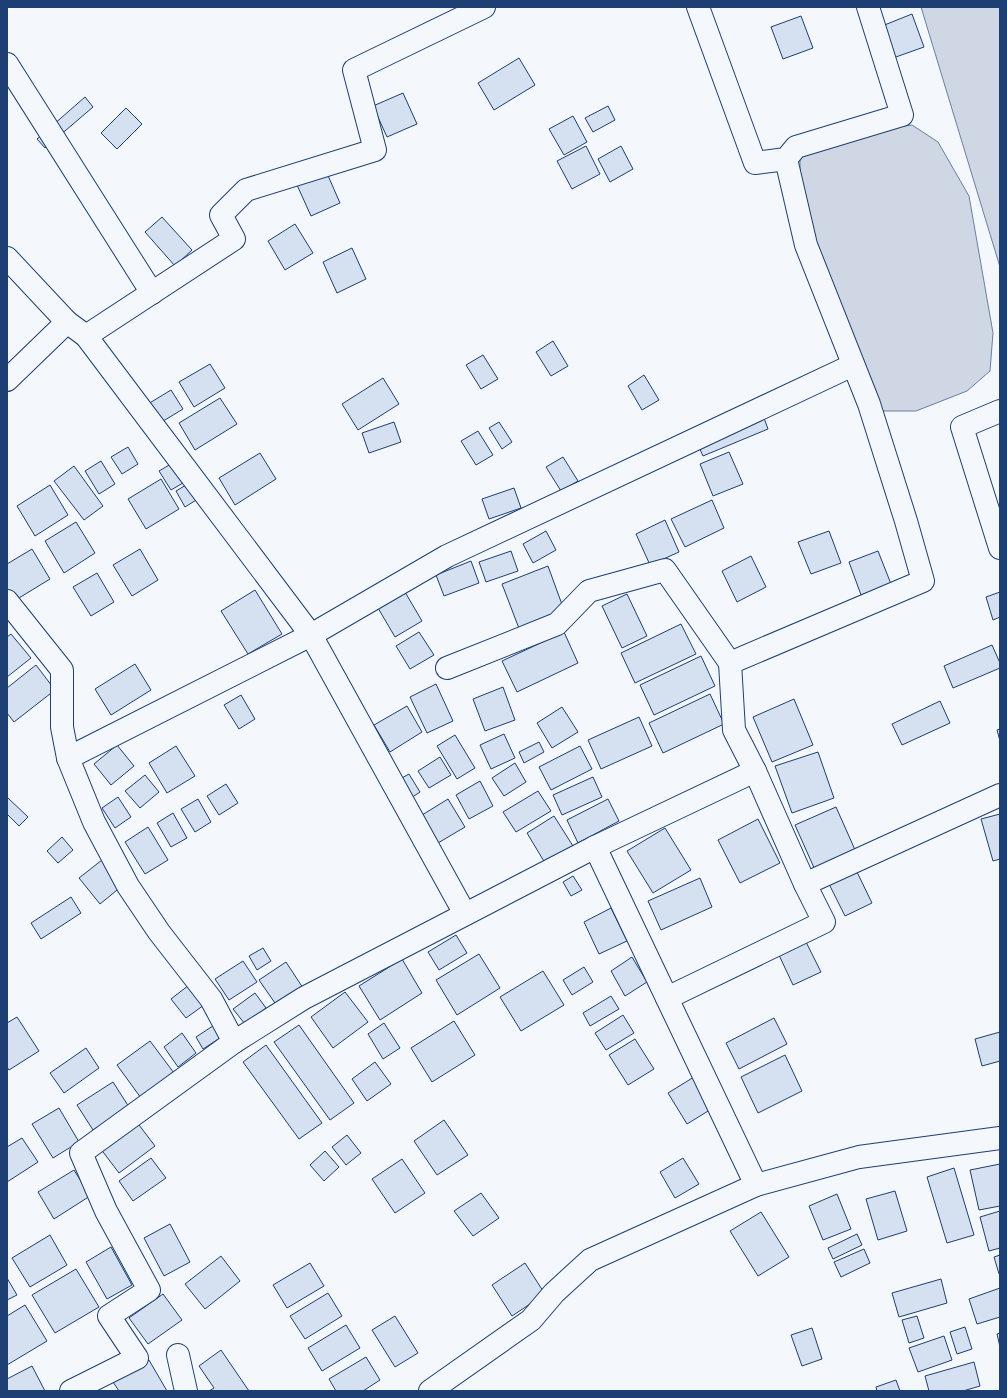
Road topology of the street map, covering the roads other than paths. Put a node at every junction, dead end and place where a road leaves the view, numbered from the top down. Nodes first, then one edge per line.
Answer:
1 (484, 7) edge
2 (698, 7) edge
3 (868, 7) edge
4 (7, 64) edge
5 (786, 159) junction
6 (7, 258) edge
7 (152, 293) junction
8 (67, 322) junction
9 (86, 336) junction
10 (853, 365) junction
11 (7, 380) edge
12 (1000, 411) edge
13 (1000, 548) edge
14 (7, 601) edge
15 (311, 635) junction
16 (730, 663) junction
17 (447, 668) dead end
18 (68, 758) junction
19 (755, 771) junction
20 (1000, 795) edge
21 (595, 847) junction
22 (806, 884) junction
23 (465, 914) junction
24 (667, 998) junction
25 (234, 1042) junction
26 (1000, 1138) edge
27 (756, 1185) junction
28 (178, 1354) dead end
29 (71, 1391) edge
30 (186, 1391) edge
31 (430, 1391) edge

1 - 7 street
2 - 5 street
3 - 5 street
4 - 7 street
5 - 10 street
6 - 8 street
7 - 9 street
8 - 9 street
8 - 11 street
9 - 15 street
10 - 15 street
10 - 16 street
12 - 13 street
14 - 18 street
15 - 18 street
15 - 23 street
16 - 17 street
16 - 19 street
18 - 25 street
19 - 21 street
19 - 22 street
20 - 22 street
21 - 23 street
21 - 24 street
22 - 24 street
23 - 25 street
24 - 27 street
25 - 29 street
26 - 27 street
27 - 31 street
28 - 30 street

